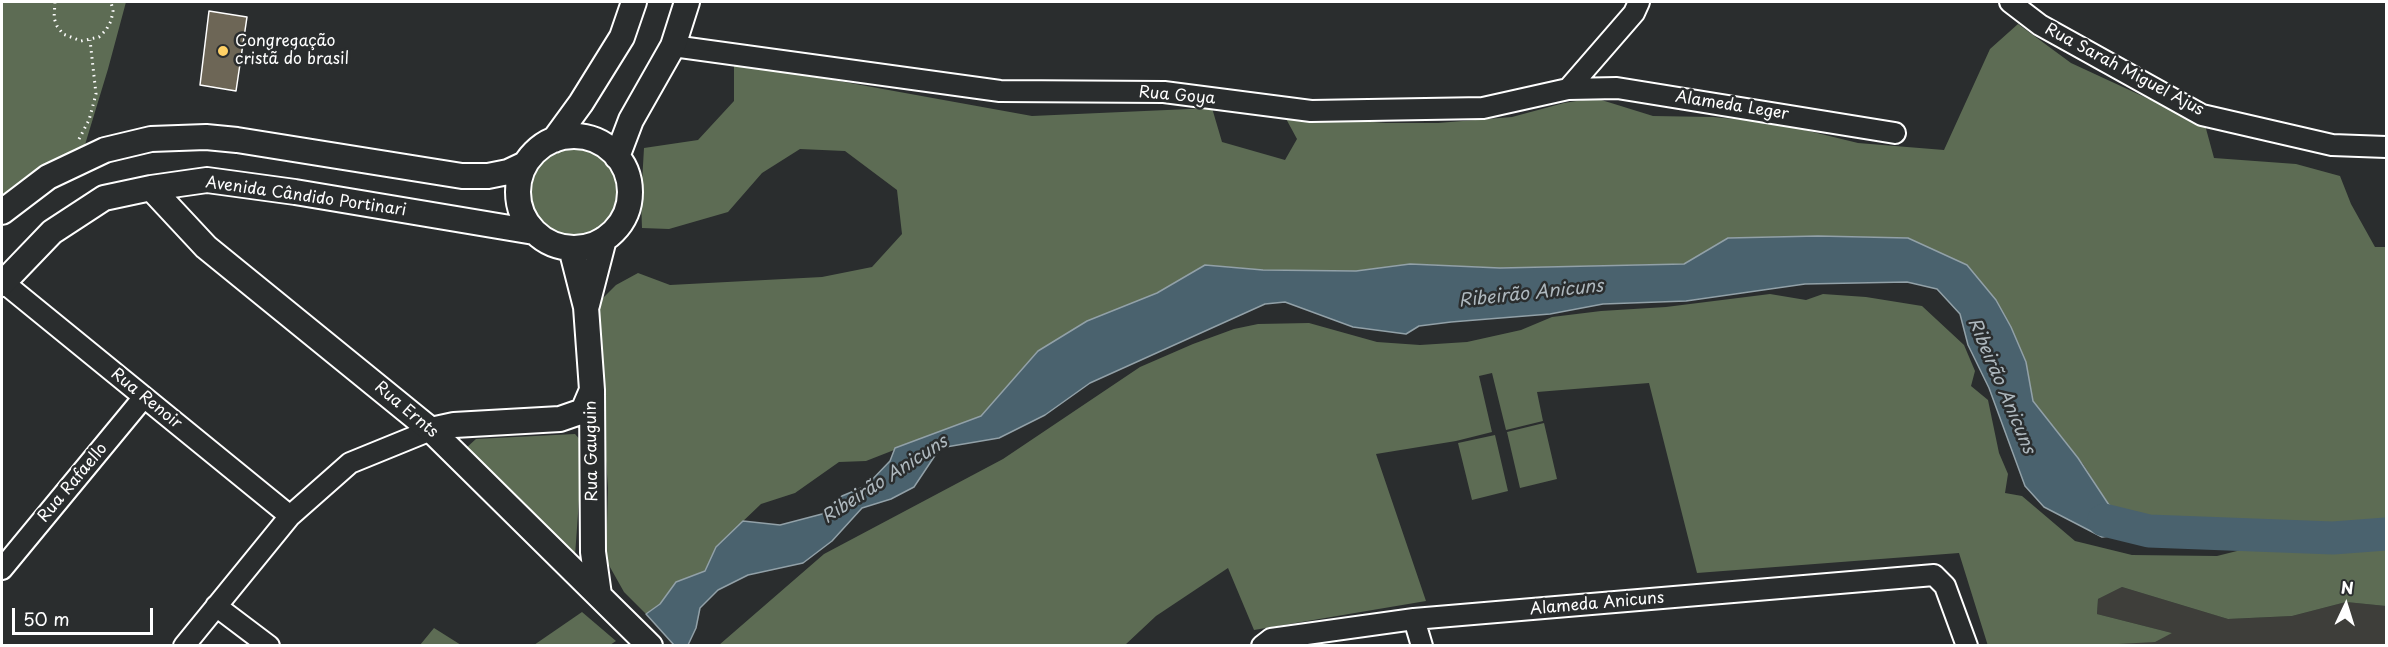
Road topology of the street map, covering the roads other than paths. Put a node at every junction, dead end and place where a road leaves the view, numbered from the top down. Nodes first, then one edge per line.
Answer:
1 (634, 2) edge
2 (687, 2) edge
3 (1639, 2) edge
4 (2010, 2) edge
5 (673, 46) junction
6 (1568, 89) junction
7 (1894, 133) dead end
8 (554, 140) junction
9 (2386, 147) edge
10 (617, 157) junction
11 (525, 164) junction
12 (151, 188) junction
13 (2, 212) edge
14 (534, 232) junction
15 (604, 239) junction
16 (571, 248) junction
17 (2, 283) edge
18 (586, 308) junction
19 (592, 390) junction
20 (144, 397) junction
21 (431, 430) junction
22 (290, 516) junction
23 (2, 569) edge
24 (607, 602) junction
25 (216, 606) junction
26 (1414, 620) junction
27 (184, 645) edge
28 (269, 645) edge
29 (650, 645) edge
30 (1262, 645) edge
31 (1422, 645) edge
32 (1967, 645) edge

1 - 8 street
2 - 5 street
3 - 6 street
4 - 9 street, Rua Sarah Miguel Ajus
5 - 6 street, Rua Goya
5 - 10 street
6 - 7 street, Alameda Leger
8 - 10 street
8 - 11 street
10 - 15 street
11 - 13 street
11 - 14 street
12 - 14 street, Avenida Cândido Portinari
12 - 17 street, Avenida Cândido Portinari
12 - 21 street, Rua Ernts
14 - 16 street
15 - 16 street
15 - 18 street, Rua Gauguin
16 - 18 street, Rua Gauguin
17 - 20 street, Rua Renoir
18 - 19 street, Rua Gauguin
19 - 21 street
19 - 24 street, Rua Gauguin
20 - 22 street, Rua Renoir
20 - 23 street, Rua Rafaello
21 - 22 street
21 - 24 street, Rua Ernts
22 - 25 street
24 - 29 street, Rua Ernts
25 - 27 street
25 - 28 street
26 - 30 street, Alameda Anicuns
26 - 31 street
26 - 32 street, Alameda Anicuns

